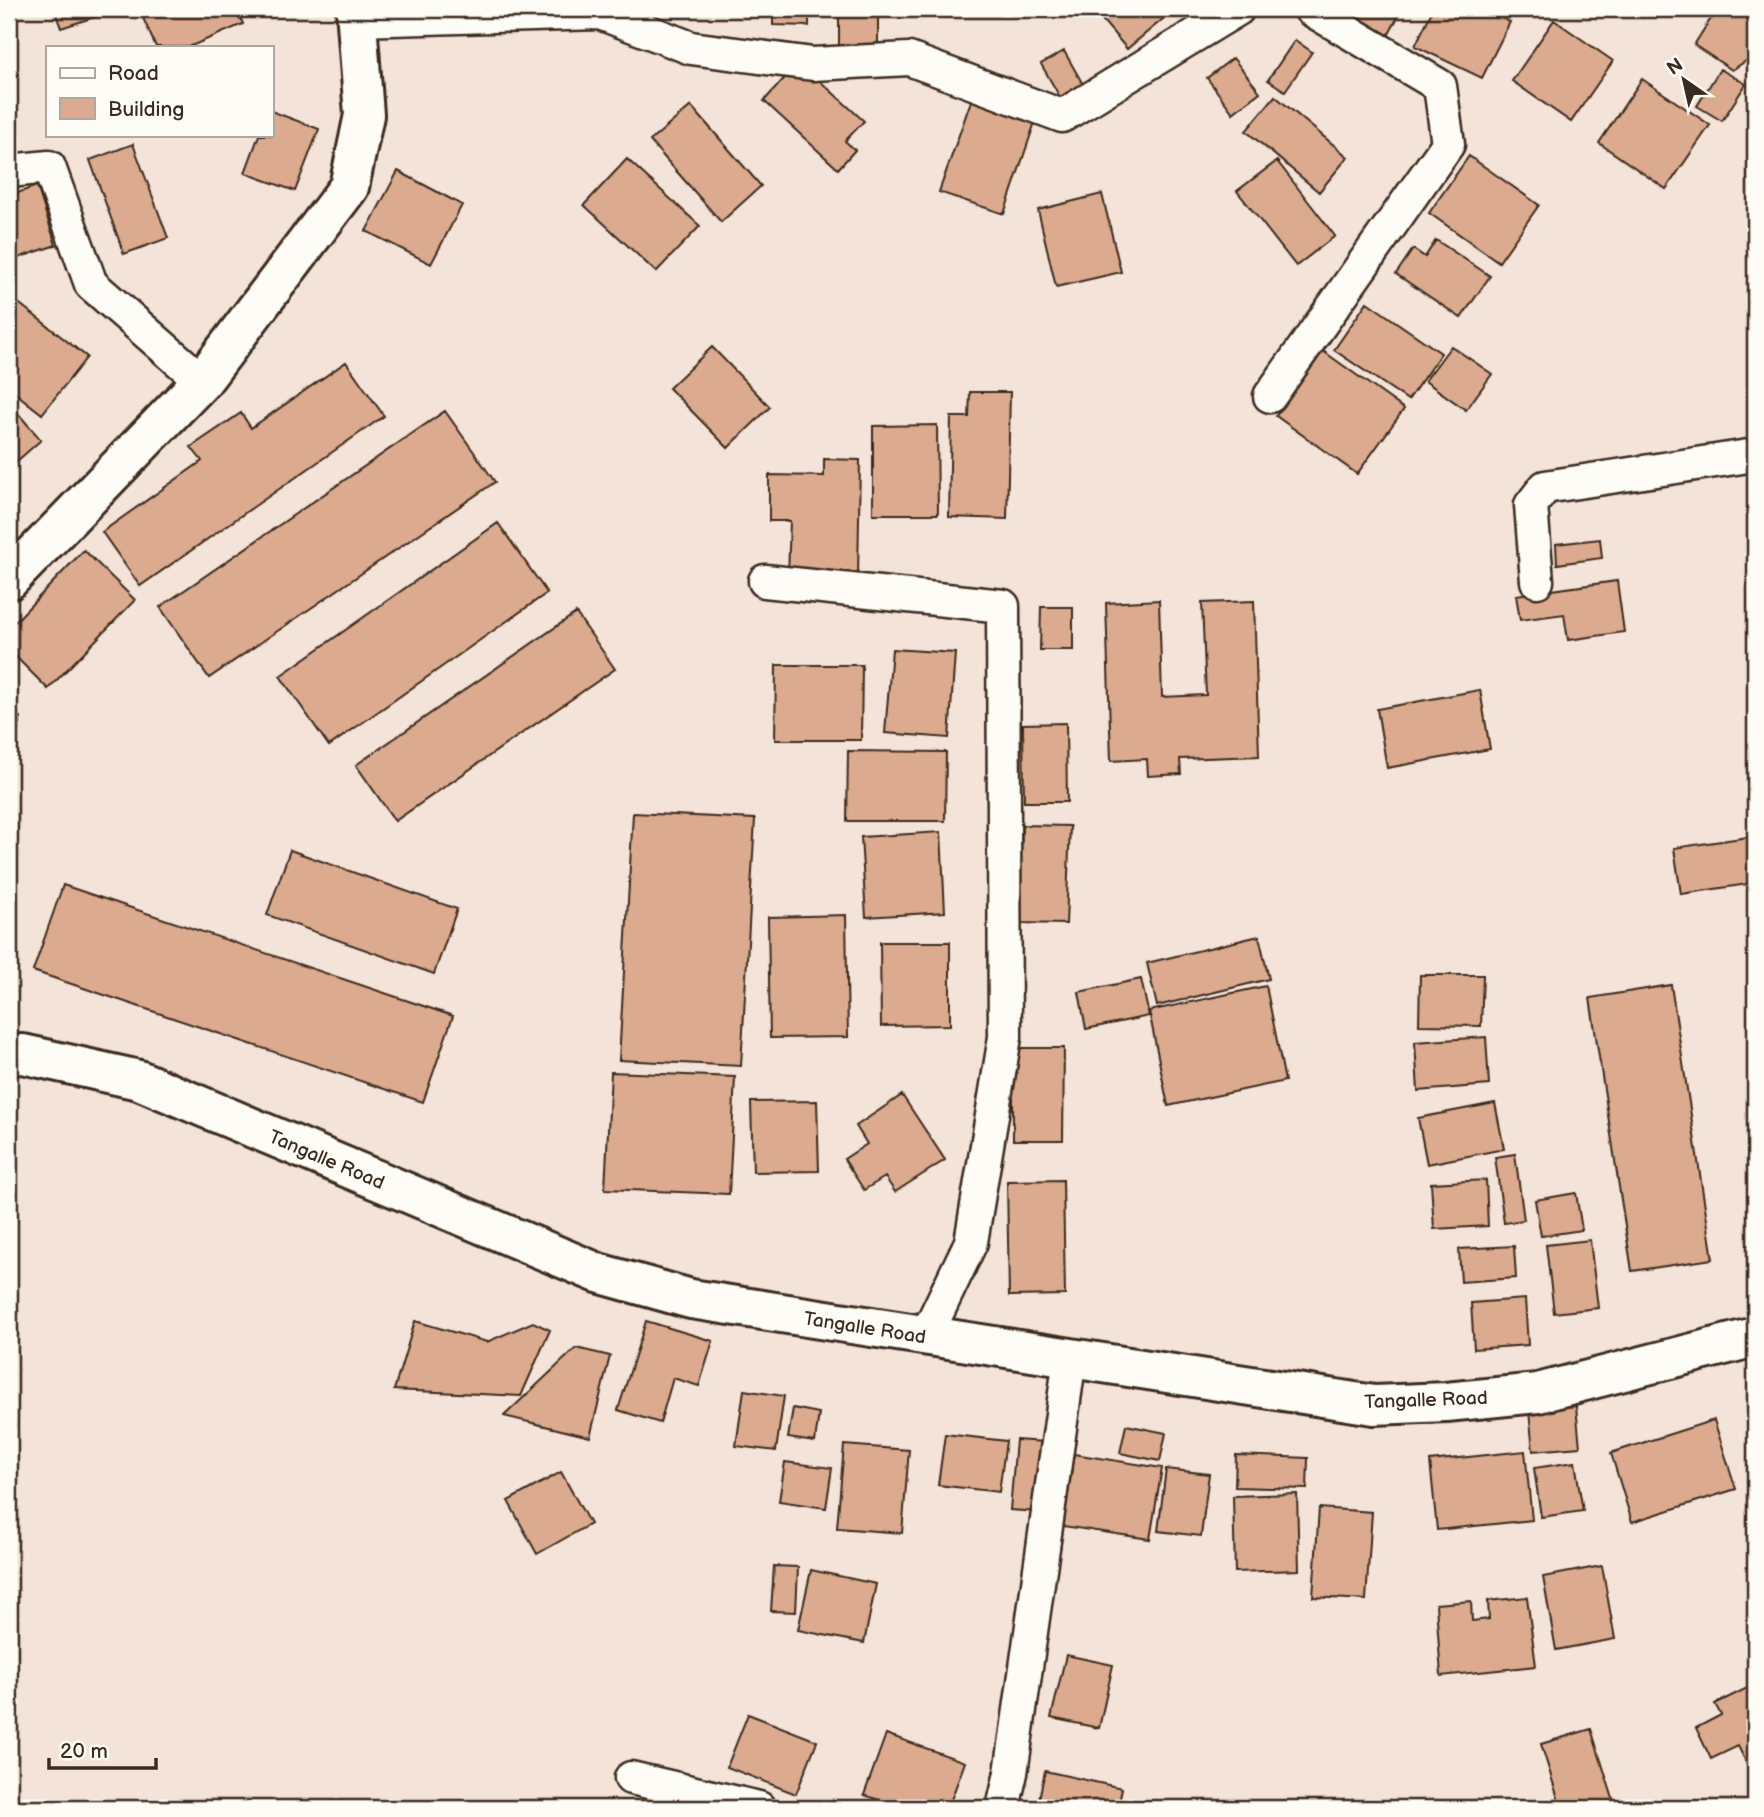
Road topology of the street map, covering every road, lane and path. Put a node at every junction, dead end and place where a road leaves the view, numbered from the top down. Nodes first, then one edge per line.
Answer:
1 (1238, 9) edge
2 (1310, 9) edge
3 (357, 14) edge
4 (9, 171) edge
5 (202, 381) junction
6 (1270, 396) dead end
7 (1755, 455) edge
8 (9, 580) edge
9 (765, 581) dead end
10 (1537, 582) dead end
11 (9, 1055) edge
12 (926, 1336) junction
13 (1755, 1337) edge
14 (1070, 1358) junction
15 (631, 1778) dead end
16 (759, 1808) edge
17 (1003, 1808) edge

1 - 3 street
2 - 6 street
3 - 5 main road
4 - 5 street
5 - 8 main road
7 - 10 street
9 - 12 street
11 - 12 main road, Tangalle Road
12 - 14 main road, Tangalle Road
13 - 14 main road, Tangalle Road
14 - 17 street
15 - 16 street

